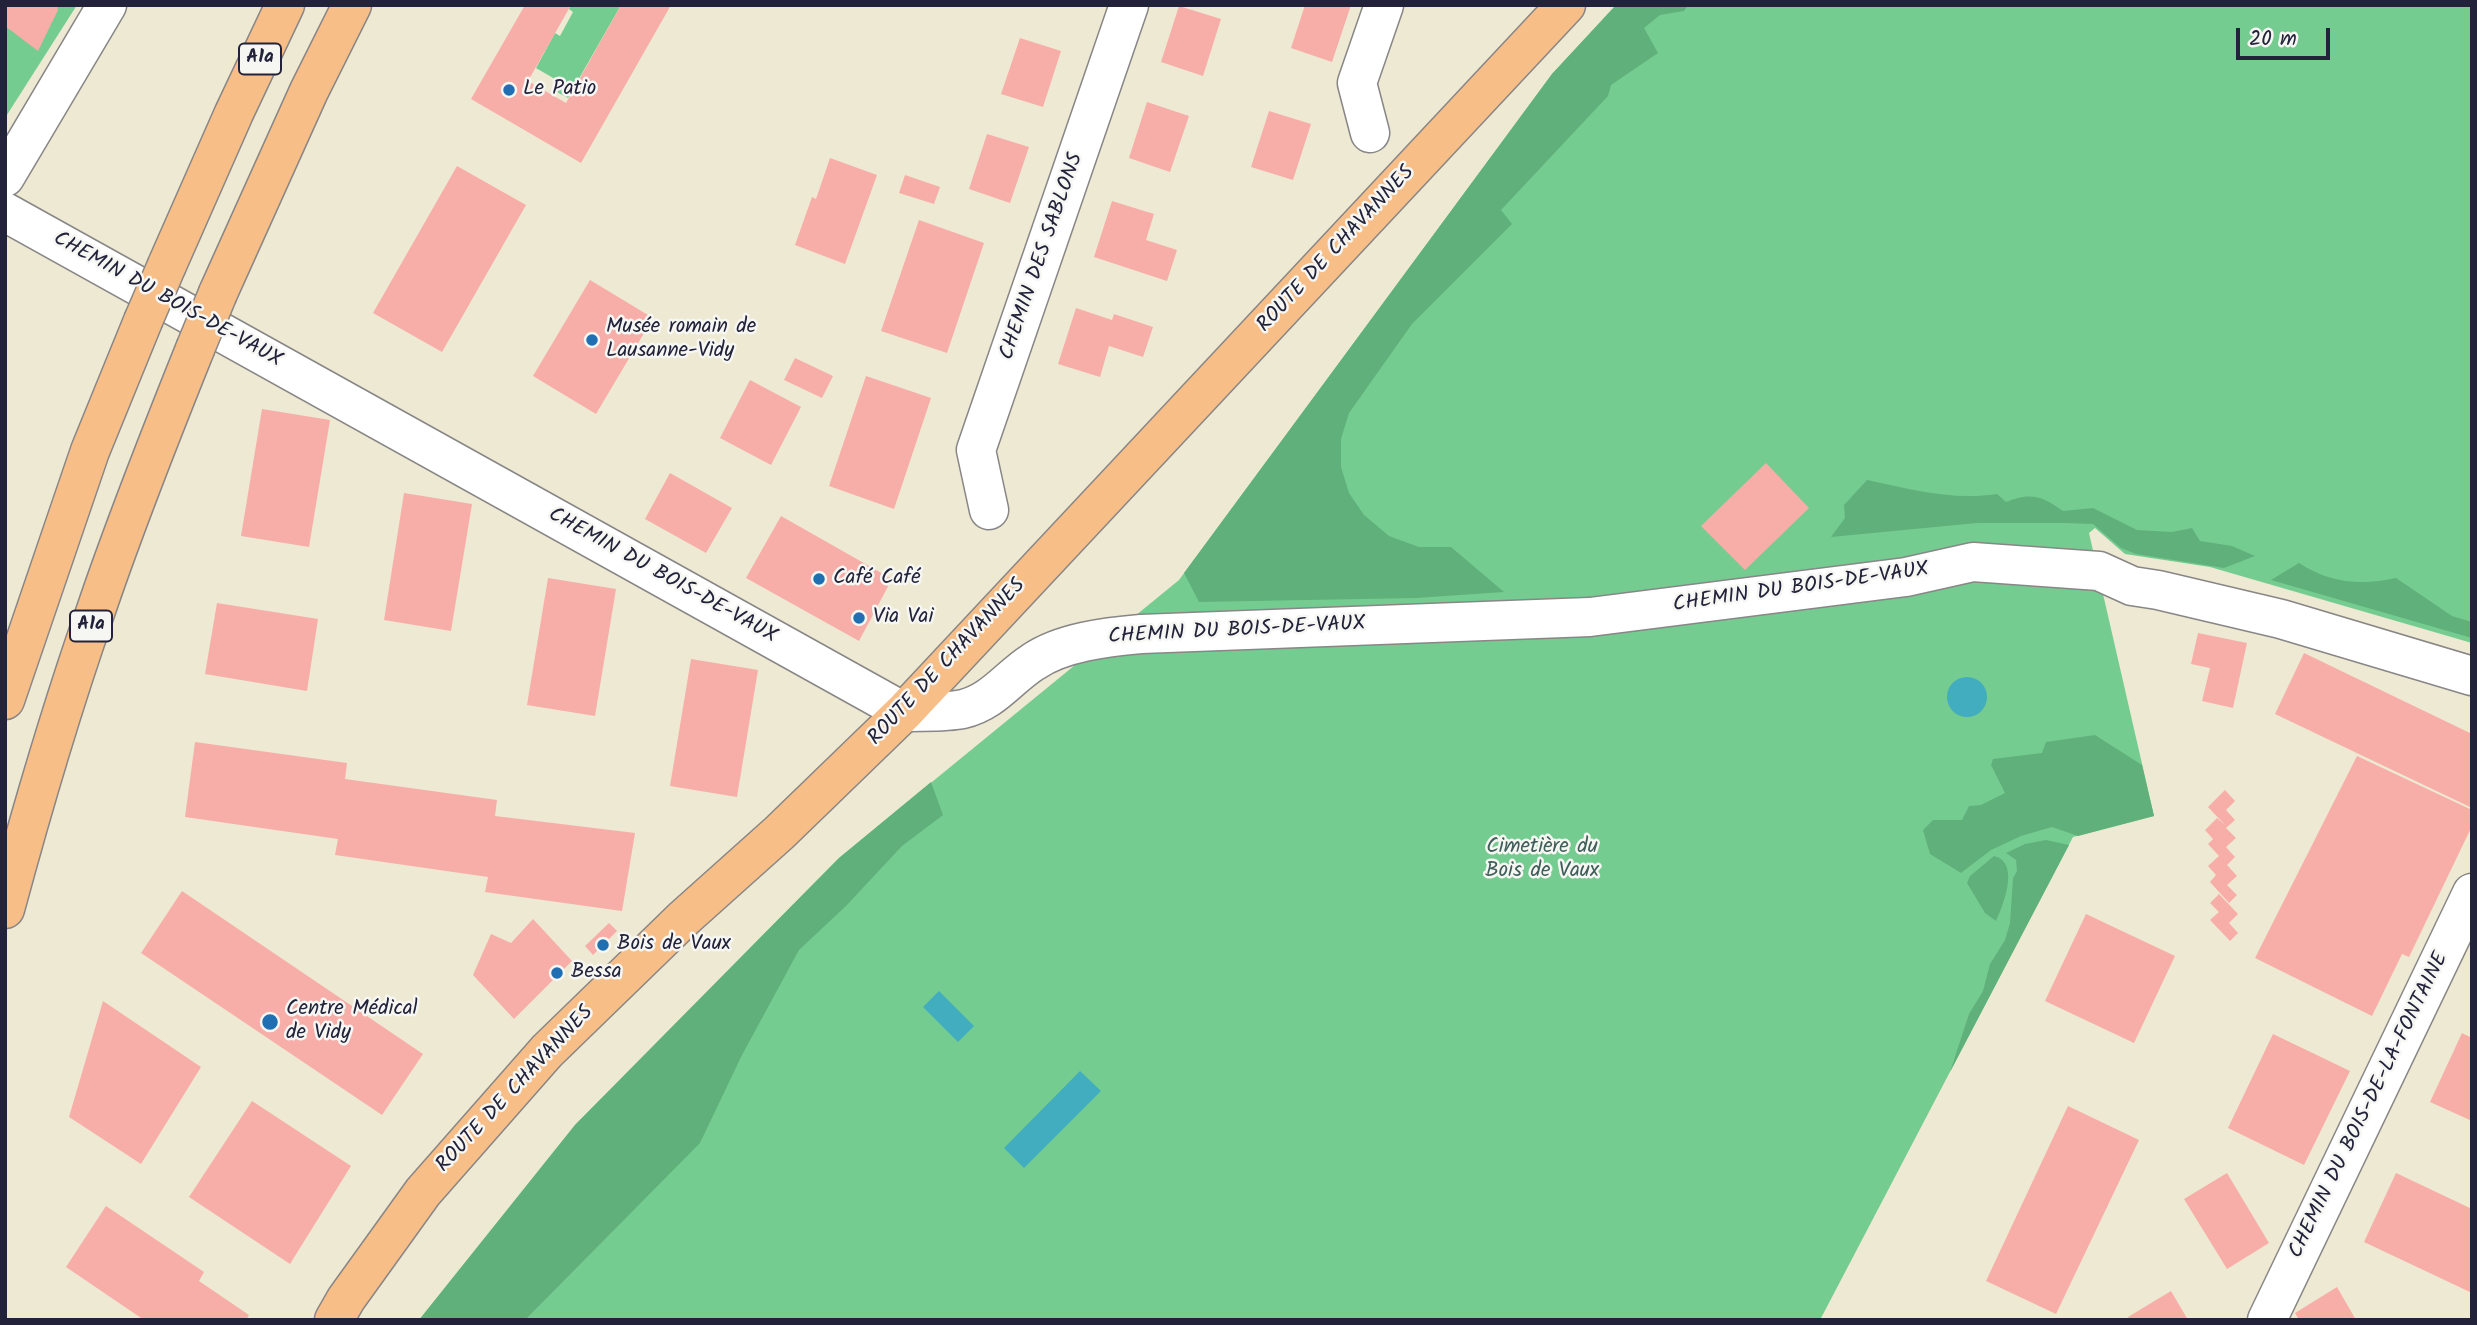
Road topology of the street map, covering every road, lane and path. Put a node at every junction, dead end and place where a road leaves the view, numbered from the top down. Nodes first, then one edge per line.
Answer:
1 (107, 5) edge
2 (285, 5) edge
3 (352, 5) edge
4 (1129, 5) edge
5 (1384, 5) edge
6 (1566, 5) edge
7 (1370, 133) dead end
8 (5, 177) edge
9 (5, 212) edge
10 (989, 510) dead end
11 (2472, 676) edge
12 (5, 700) edge
13 (904, 712) junction
14 (2472, 893) edge
15 (5, 909) edge
16 (334, 1320) edge
17 (2267, 1320) edge

1 - 8 street
2 - 12 main road, A1a, bridge
3 - 15 main road, A1a, bridge
4 - 10 street, CHEMIN DES SABLONS
5 - 7 street
6 - 13 main road, ROUTE DE CHAVANNES
9 - 13 street, CHEMIN DU BOIS-DE-VAUX
11 - 13 street, CHEMIN DU BOIS-DE-VAUX
13 - 16 main road, ROUTE DE CHAVANNES
14 - 17 street, CHEMIN DU BOIS-DE-LA-FONTAINE

